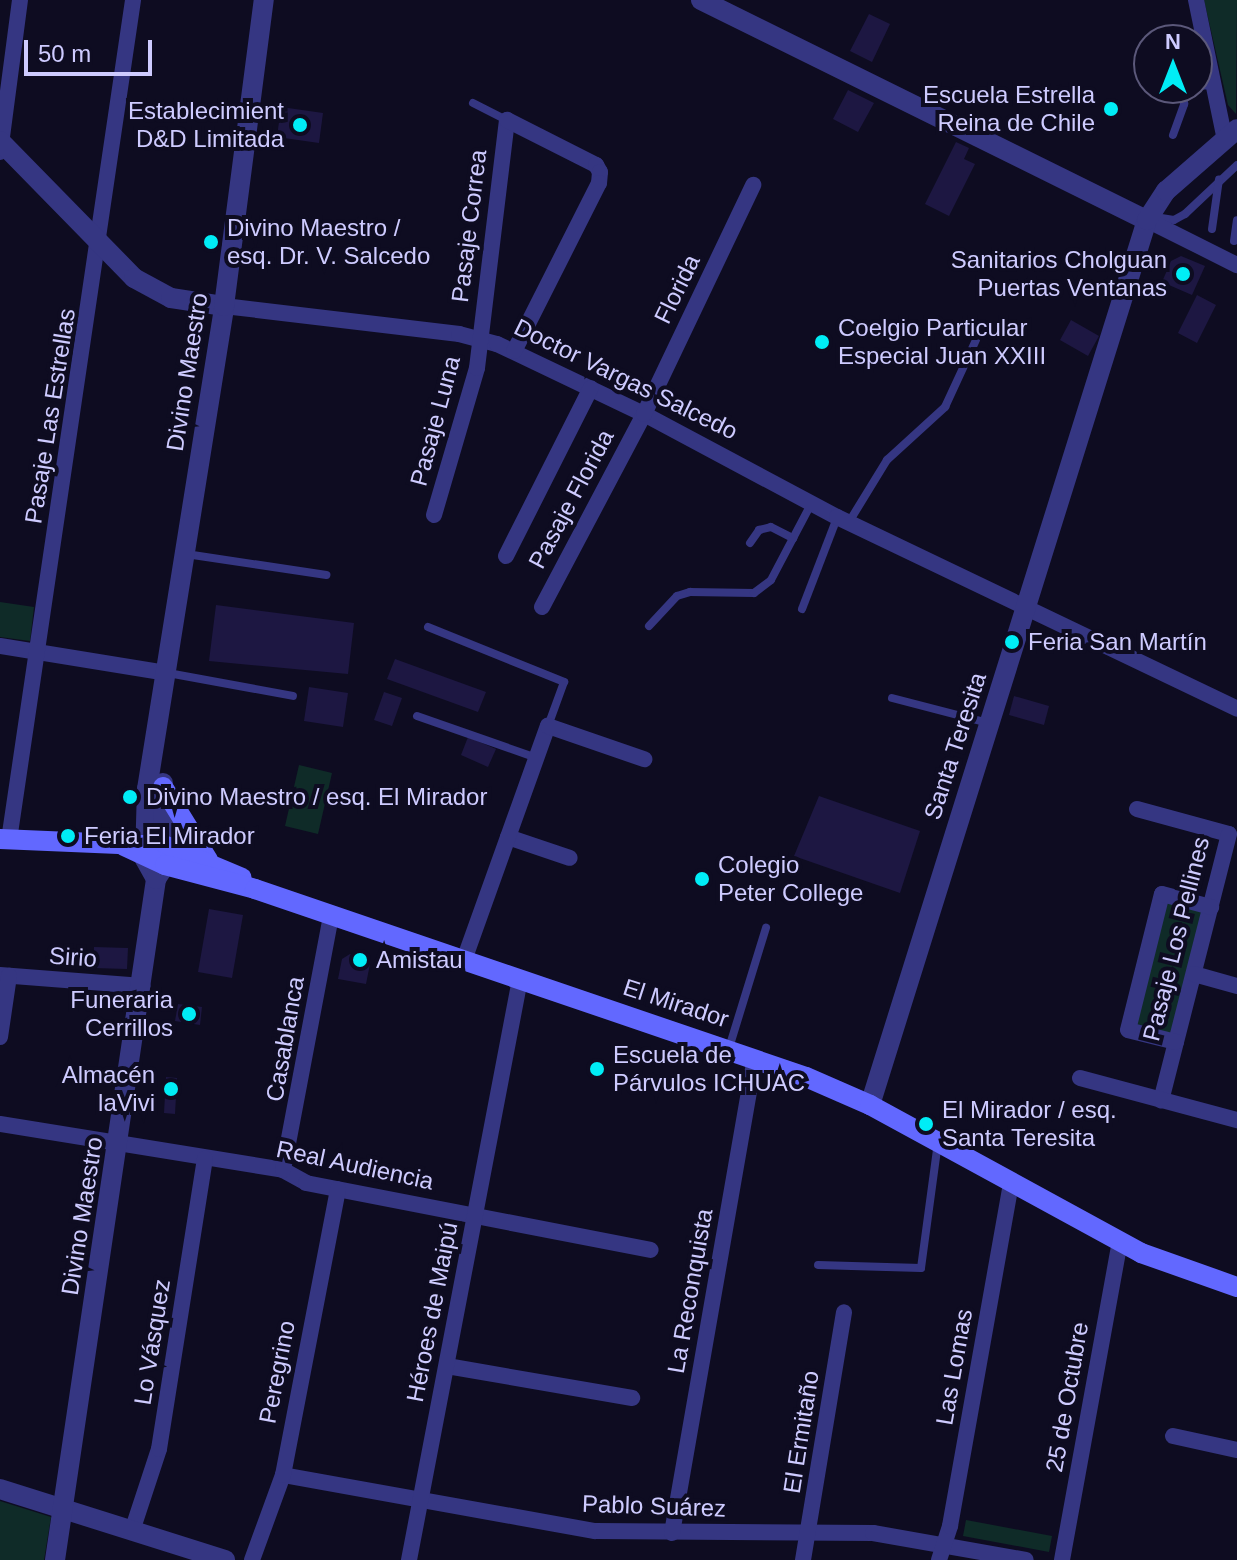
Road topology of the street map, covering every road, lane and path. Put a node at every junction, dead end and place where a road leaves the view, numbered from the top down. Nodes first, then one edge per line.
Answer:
1 (20, 0) edge
2 (133, 0) edge
3 (264, 0) edge
4 (701, 0) edge
5 (1196, 0) edge
6 (1199, 24) edge
7 (1213, 101) edge
8 (473, 103) dead end
9 (1184, 104) edge
10 (507, 120) junction
11 (1173, 135) dead end
12 (1231, 135) edge
13 (1, 146) edge
14 (1237, 165) edge
15 (1219, 179) junction
16 (753, 185) dead end
17 (1148, 218) junction
18 (1237, 220) edge
19 (1212, 229) dead end
20 (1234, 241) dead end
21 (100, 245) junction
22 (1237, 265) edge
23 (224, 306) junction
24 (479, 338) junction
25 (976, 340) dead end
26 (514, 351) junction
27 (591, 388) junction
28 (644, 414) junction
29 (811, 503) junction
30 (434, 515) dead end
31 (843, 520) junction
32 (793, 538) junction
33 (750, 543) dead end
34 (185, 554) junction
35 (506, 556) dead end
36 (326, 575) dead end
37 (1028, 605) junction
38 (542, 607) dead end
39 (802, 609) dead end
40 (649, 626) dead end
41 (428, 627) dead end
42 (0, 646) edge
43 (38, 652) junction
44 (166, 673) junction
45 (293, 696) dead end
46 (892, 698) dead end
47 (1237, 709) edge
48 (417, 716) dead end
49 (990, 723) junction
50 (548, 726) junction
51 (155, 751) junction
52 (537, 758) junction
53 (644, 759) dead end
54 (163, 787) junction
55 (1137, 809) dead end
56 (508, 837) junction
57 (5, 839) edge
58 (1231, 855) edge
59 (156, 858) junction
60 (570, 858) dead end
61 (208, 860) junction
62 (255, 889) junction
63 (1211, 907) junction
64 (331, 915) junction
65 (766, 928) dead end
66 (464, 960) junction
67 (1194, 974) junction
68 (5, 976) edge
69 (520, 979) junction
70 (143, 986) junction
71 (1237, 986) edge
72 (0, 1037) edge
73 (1176, 1042) junction
74 (729, 1048) junction
75 (755, 1058) junction
76 (1080, 1078) dead end
77 (1161, 1100) junction
78 (870, 1105) junction
79 (1237, 1120) edge
80 (0, 1124) edge
81 (938, 1142) junction
82 (119, 1144) junction
83 (205, 1159) junction
84 (283, 1170) junction
85 (1011, 1182) junction
86 (338, 1189) junction
87 (475, 1215) junction
88 (1120, 1242) junction
89 (651, 1250) dead end
90 (818, 1265) dead end
91 (1237, 1287) edge
92 (844, 1312) dead end
93 (447, 1366) junction
94 (632, 1398) dead end
95 (1173, 1436) dead end
96 (1237, 1450) edge
97 (283, 1475) junction
98 (0, 1489) edge
99 (422, 1498) junction
100 (64, 1507) junction
101 (133, 1528) junction
102 (808, 1532) junction
103 (672, 1533) junction
104 (945, 1543) junction
105 (55, 1560) edge
106 (225, 1560) edge
107 (252, 1560) edge
108 (409, 1560) edge
109 (803, 1560) edge
110 (939, 1560) edge
111 (1026, 1560) edge
112 (1062, 1560) edge

1 - 13 street
2 - 21 street, Pasaje Las Estrellas
3 - 23 street, Divino Maestro
4 - 17 street
5 - 6 street
7 - 12 street
8 - 10 lane, Pasaje Correa
9 - 11 lane
10 - 24 street, Pasaje Correa
10 - 26 street, Pasaje Correa
12 - 17 street
13 - 21 street, Doctor Vargas Salcedo
14 - 15 lane
15 - 17 lane
15 - 19 lane
16 - 28 street, Florida
17 - 22 street
17 - 37 street, Santa Teresita
18 - 20 lane
21 - 23 street, Doctor Vargas Salcedo
21 - 43 street, Pasaje Las Estrellas
23 - 24 street, Doctor Vargas Salcedo
23 - 34 street, Divino Maestro
24 - 26 street, Doctor Vargas Salcedo
24 - 30 street, Pasaje Luna
25 - 31 lane
26 - 27 street, Doctor Vargas Salcedo
27 - 28 street, Doctor Vargas Salcedo
27 - 35 street
28 - 29 street, Doctor Vargas Salcedo
28 - 38 street, Pasaje Florida
29 - 31 street, Doctor Vargas Salcedo
29 - 32 lane
31 - 37 street, Doctor Vargas Salcedo
31 - 39 lane
32 - 33 lane
32 - 40 lane
34 - 36 lane
34 - 44 street, Divino Maestro
37 - 47 street, Doctor Vargas Salcedo
37 - 49 street, Santa Teresita
41 - 50 lane
42 - 43 street
43 - 44 street
43 - 57 street, Pasaje Las Estrellas
44 - 45 lane
44 - 51 street, Divino Maestro
46 - 49 lane
48 - 52 lane
49 - 78 street, Santa Teresita
50 - 52 street
50 - 53 street
51 - 54 street, Divino Maestro
51 - 59 street, Divino Maestro
52 - 56 street
54 - 59 street, Divino Maestro
54 - 61 main road
55 - 58 street, Pasaje Los Pellines
56 - 60 street
56 - 66 street
57 - 59 main road, El Mirador
58 - 63 street, Pasaje Los Pellines
59 - 61 main road, El Mirador
59 - 62 main road, El Mirador
59 - 70 street, Divino Maestro
61 - 62 main road, El Mirador
62 - 64 main road, El Mirador
63 - 67 street, Pasaje Los Pellines
63 - 73 street
64 - 66 main road, El Mirador
64 - 84 street, Casablanca
65 - 74 lane
66 - 69 main road, El Mirador
67 - 71 street
67 - 73 street, Pasaje Los Pellines
68 - 70 street, Sirio
68 - 72 street
69 - 74 main road, El Mirador
69 - 87 street, Héroes de Maipú
70 - 82 street, Divino Maestro
73 - 77 street, Pasaje Los Pellines
74 - 75 main road, El Mirador
75 - 78 main road, El Mirador
75 - 103 street, La Reconquista
76 - 77 street
77 - 79 street
78 - 81 main road, El Mirador
80 - 82 street, Real Audiencia
81 - 85 main road, El Mirador
81 - 90 lane
82 - 83 street, Real Audiencia
82 - 100 street, Divino Maestro
83 - 84 street, Real Audiencia
83 - 101 street, Lo Vásquez
84 - 86 street, Real Audiencia
85 - 88 main road, El Mirador
85 - 104 street, Las Lomas
86 - 87 street, Real Audiencia
86 - 97 street, Peregrino
87 - 89 street, Real Audiencia
87 - 93 street, Héroes de Maipú
88 - 91 main road, El Mirador
88 - 112 street, 25 de Octubre
92 - 102 street, El Ermitaño
93 - 94 street
93 - 99 street, Héroes de Maipú
95 - 96 street
97 - 99 street, Pablo Suárez
97 - 107 street, Peregrino
98 - 100 street
99 - 103 street, Pablo Suárez
99 - 108 street, Héroes de Maipú
100 - 101 street
100 - 105 street, Divino Maestro
101 - 106 street
102 - 103 street, Pablo Suárez
102 - 104 street, Pablo Suárez
102 - 109 street, El Ermitaño
104 - 110 street, Las Lomas
104 - 111 street, Pablo Suárez

